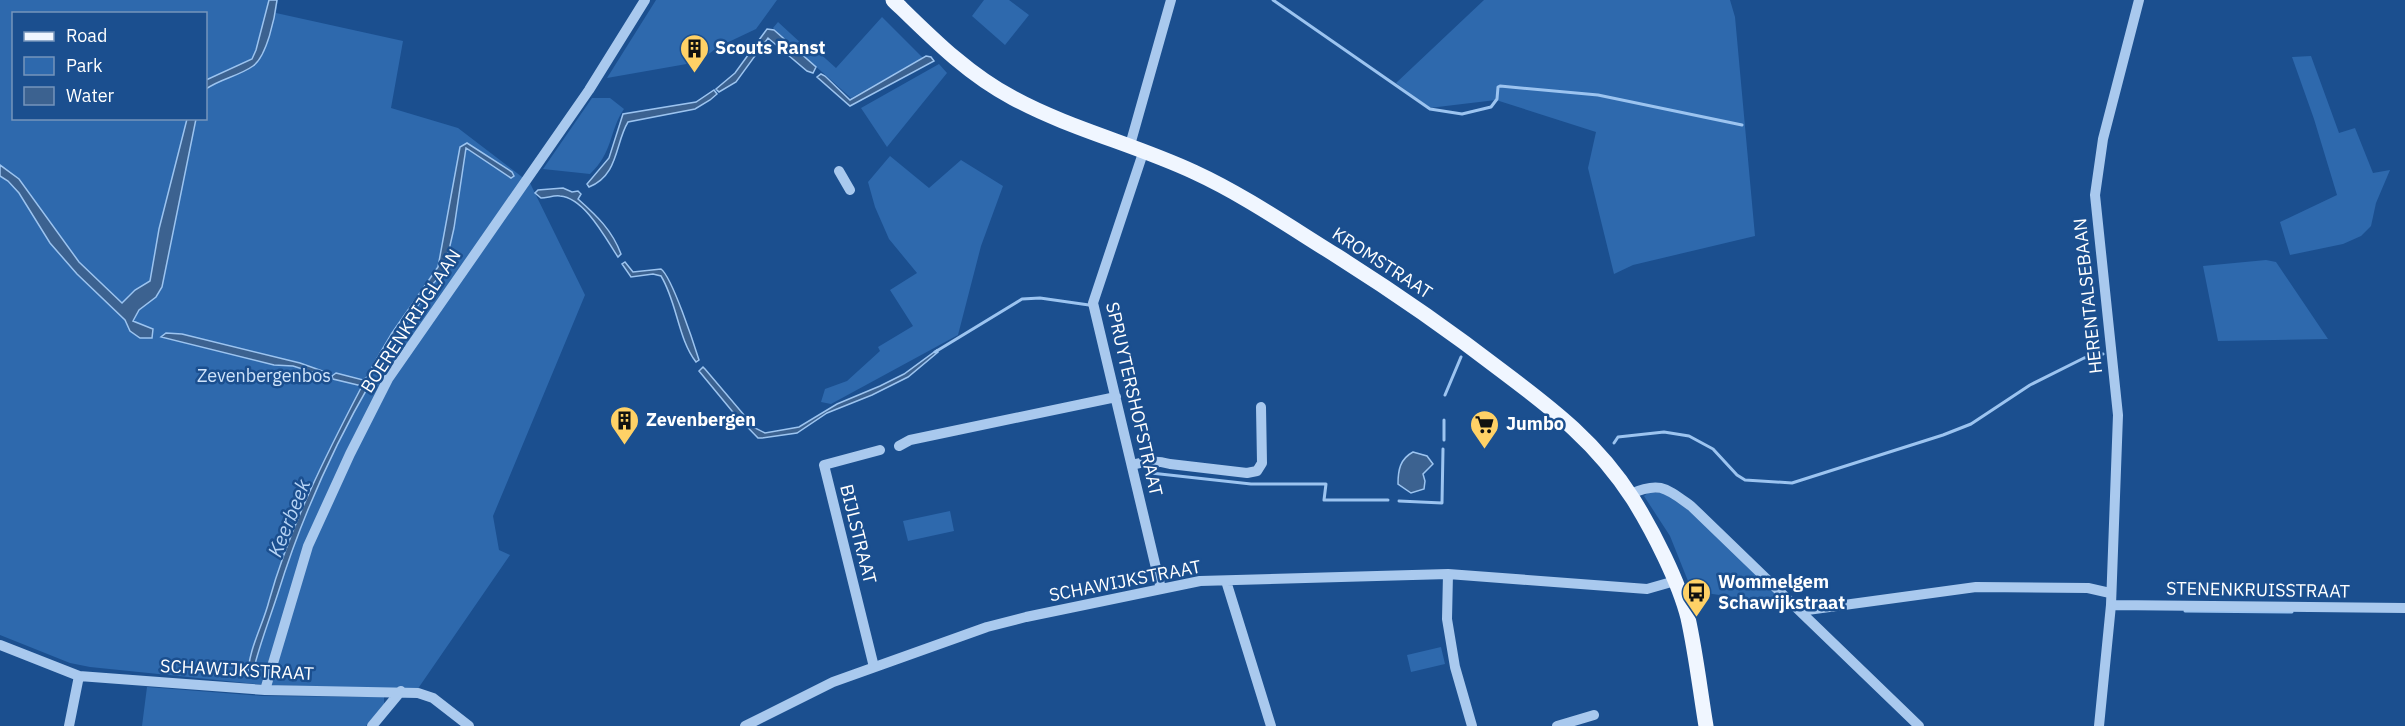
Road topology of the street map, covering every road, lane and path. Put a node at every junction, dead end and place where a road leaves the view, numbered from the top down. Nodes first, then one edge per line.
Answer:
1 (645, 0) edge
2 (893, 0) edge
3 (1171, 0) edge
4 (2139, 0) edge
5 (1137, 147) junction
6 (839, 171) dead end
7 (850, 190) dead end
8 (1116, 398) junction
9 (1261, 407) dead end
10 (899, 446) dead end
11 (880, 450) dead end
12 (1132, 465) junction
13 (1630, 494) junction
14 (1448, 574) junction
15 (1226, 581) junction
16 (1675, 581) junction
17 (1161, 589) junction
18 (2110, 593) junction
19 (2111, 605) junction
20 (2405, 608) edge
21 (1800, 611) junction
22 (0, 645) edge
23 (874, 667) junction
24 (79, 676) junction
25 (265, 690) junction
26 (400, 691) junction
27 (1594, 715) dead end
28 (69, 726) edge
29 (372, 726) edge
30 (469, 726) edge
31 (745, 726) edge
32 (1271, 726) edge
33 (1472, 726) edge
34 (1557, 726) edge
35 (1706, 726) edge
36 (1919, 726) edge
37 (2099, 726) edge

1 - 25 street, BOERENKRIJGLAAN
2 - 5 main road, KROMSTRAAT
3 - 5 street, SPRUYTERSHOFSTRAAT
4 - 18 street, HERENTALSEBAAN
5 - 8 street, SPRUYTERSHOFSTRAAT
5 - 13 main road, KROMSTRAAT
6 - 7 street
8 - 10 street
8 - 12 street, SPRUYTERSHOFSTRAAT
9 - 12 street
11 - 23 street, BIJLSTRAAT
12 - 17 street, SPRUYTERSHOFSTRAAT
13 - 16 main road, KROMSTRAAT
13 - 21 street
14 - 15 street, SCHAWIJKSTRAAT
14 - 16 street, SCHAWIJKSTRAAT
14 - 33 street
15 - 17 street, SCHAWIJKSTRAAT
15 - 32 street
16 - 35 main road, KROMSTRAAT
17 - 23 street, SCHAWIJKSTRAAT
18 - 19 street, HERENTALSEBAAN
18 - 21 street
19 - 20 street, STENENKRUISSTRAAT
19 - 37 street, HERENTALSEBAAN
21 - 36 street
22 - 24 street, SCHAWIJKSTRAAT
23 - 31 street, SCHAWIJKSTRAAT
24 - 25 street, SCHAWIJKSTRAAT
24 - 28 street
25 - 26 street, SCHAWIJKSTRAAT
26 - 29 street
26 - 30 street, SCHAWIJKSTRAAT
27 - 34 street

